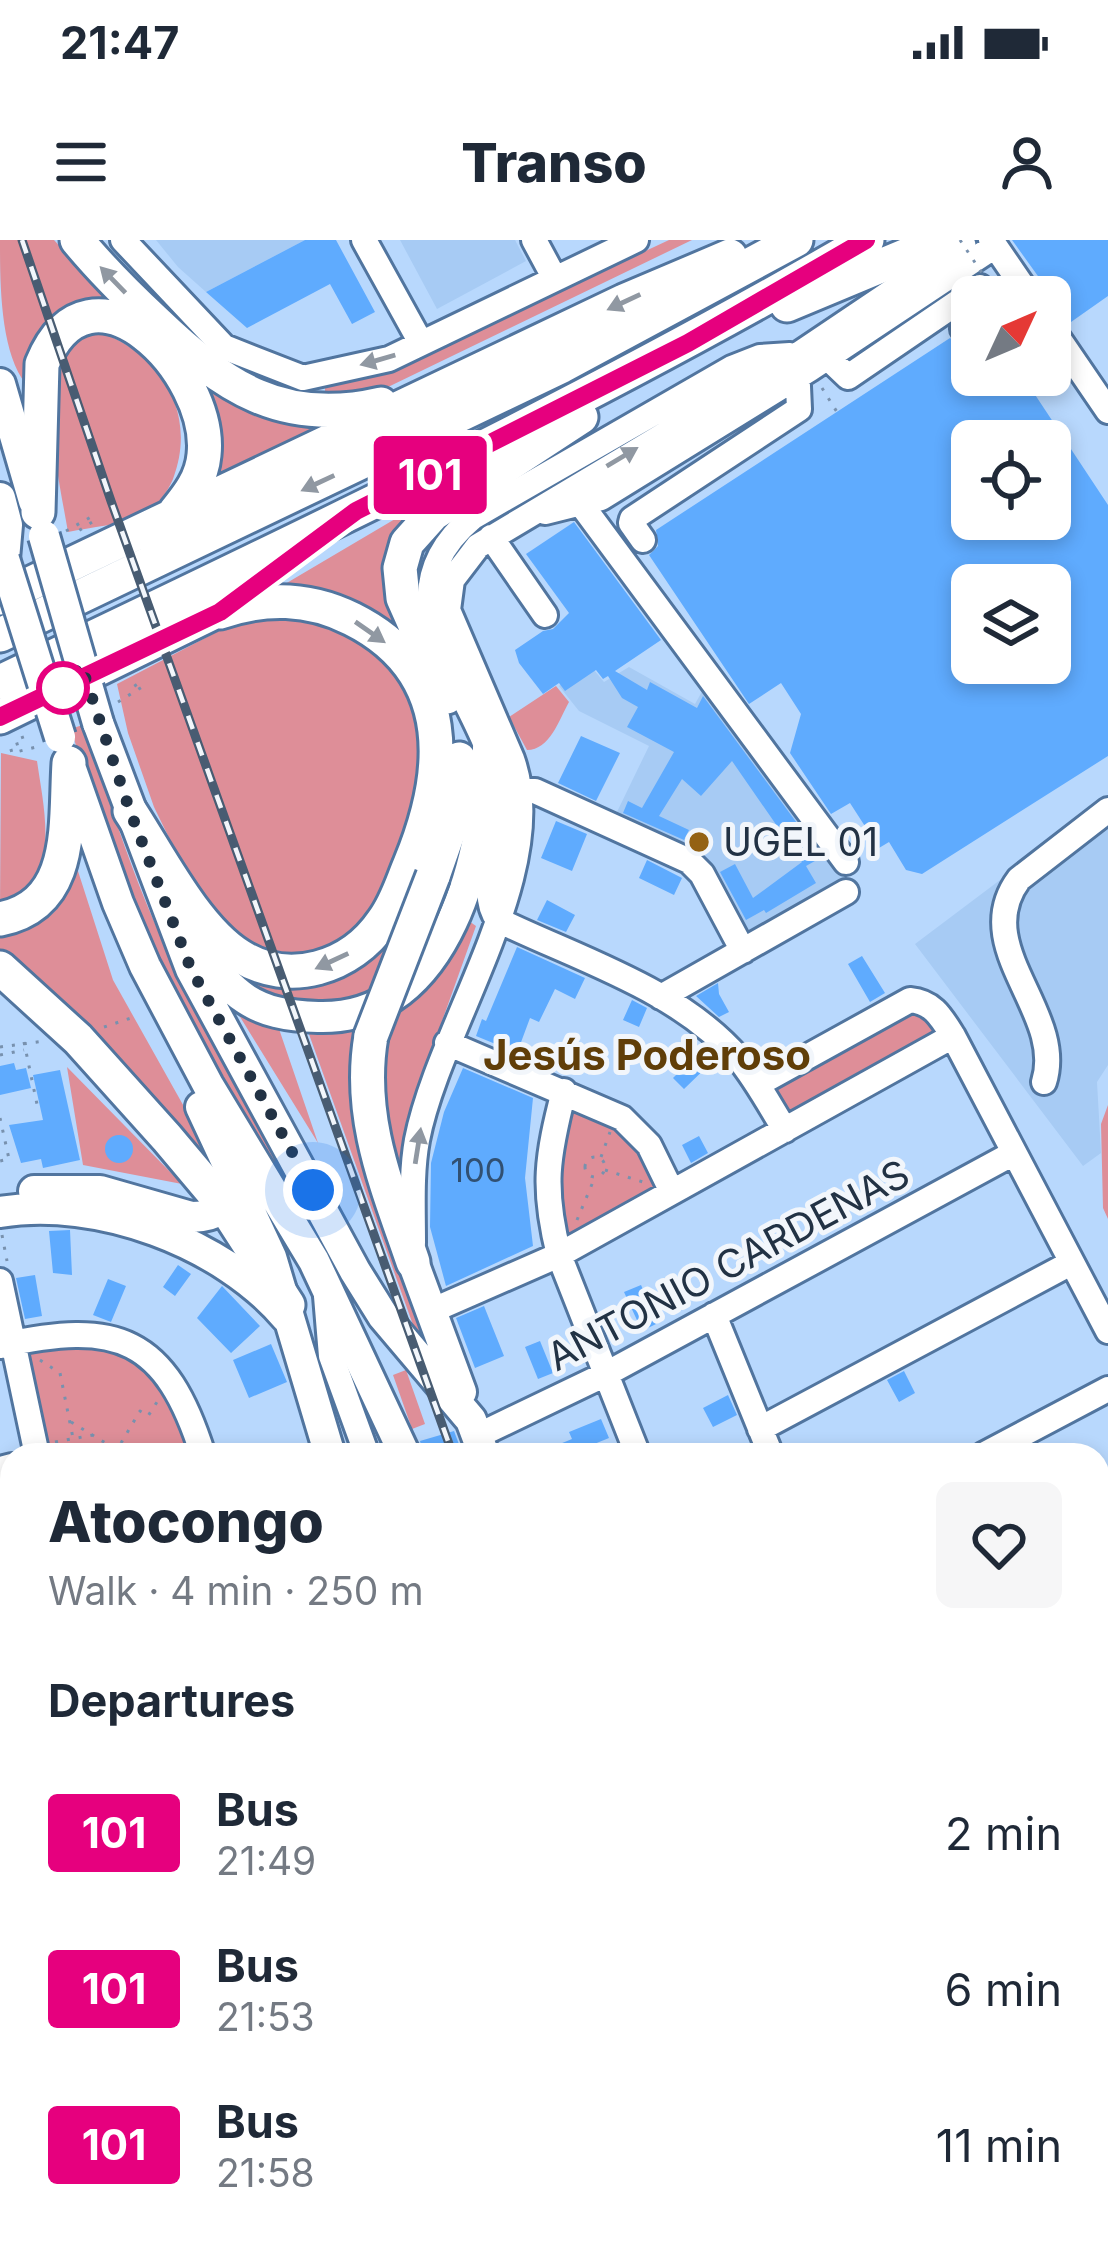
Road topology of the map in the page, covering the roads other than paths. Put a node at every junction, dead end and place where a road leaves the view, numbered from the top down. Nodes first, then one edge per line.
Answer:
1 (77, 240) edge
2 (123, 240) edge
3 (364, 240) edge
4 (534, 240) edge
5 (636, 240) edge
6 (770, 240) edge
7 (796, 240) edge
8 (867, 240) edge
9 (976, 272) edge
10 (555, 279) junction
11 (722, 325) junction
12 (421, 343) junction
13 (1071, 357) edge
14 (653, 361) junction
15 (808, 364) junction
16 (0, 384) edge
17 (435, 392) junction
18 (1108, 411) edge
19 (0, 498) edge
20 (581, 504) junction
21 (356, 511) junction
22 (525, 516) junction
23 (171, 517) junction
24 (55, 529) junction
25 (491, 537) junction
26 (643, 540) dead end
27 (2, 554) edge
28 (0, 598) edge
29 (220, 612) junction
30 (545, 615) dead end
31 (0, 635) edge
32 (0, 682) edge
33 (11, 726) edge
34 (488, 748) junction
35 (56, 749) junction
36 (521, 791) junction
37 (1108, 810) edge
38 (130, 811) junction
39 (846, 862) dead end
40 (846, 892) dead end
41 (166, 908) junction
42 (0, 919) edge
43 (498, 920) junction
44 (743, 951) junction
45 (145, 965) junction
46 (0, 968) edge
47 (661, 997) junction
48 (953, 1036) junction
49 (447, 1043) junction
50 (1044, 1082) dead end
51 (758, 1084) junction
52 (564, 1091) junction
53 (785, 1130) junction
54 (1012, 1154) junction
55 (672, 1192) junction
56 (231, 1193) junction
57 (0, 1194) edge
58 (9, 1221) edge
59 (559, 1255) junction
60 (413, 1262) junction
61 (1071, 1263) junction
62 (0, 1281) edge
63 (325, 1282) junction
64 (431, 1311) junction
65 (714, 1315) junction
66 (291, 1316) junction
67 (1108, 1331) edge
68 (14, 1347) edge
69 (606, 1374) junction
70 (1108, 1389) edge
71 (760, 1429) junction
72 (478, 1437) edge
73 (35, 1443) edge
74 (198, 1443) edge
75 (327, 1443) edge
76 (363, 1443) edge
77 (399, 1443) edge
78 (633, 1443) edge
79 (766, 1443) edge
80 (1033, 1443) edge

17 -> 1 highway
12 -> 2 street
3 - 12 street
4 - 10 street
5 - 10 street
6 -> 17 highway
7 -> 31 highway
8 - 11 highway
9 - 11 highway
9 - 15 street
9 - 15 street
10 - 12 street
11 - 14 highway
13 - 18 street
14 - 21 highway
14 - 60 highway, bridge
15 - 20 street
22 -> 15 street
15 - 26 street
15 - 34 street
16 - 24 main road
17 - 23 highway
19 - 27 main road
20 - 22 street
20 - 39 street
21 - 29 highway
21 - 32 highway
22 - 25 street
23 - 24 highway
23 - 28 highway
24 - 38 main road, bridge
25 - 30 street
25 - 36 street
27 - 35 main road, bridge
29 - 33 highway
29 -> 38 highway
34 - 41 main road
34 - 43 street
35 - 42 highway
35 - 45 main road
36 - 43 street
36 - 44 street
37 - 50 street
38 - 41 main road
40 - 44 street
41 - 72 main road
43 - 47 street
43 - 49 street
44 - 47 street
45 - 56 main road
45 - 63 main road
46 - 56 highway
47 - 51 street
48 - 51 street
48 - 53 street
48 - 54 street
49 - 52 street
60 -> 49 street
51 - 53 street
52 - 55 street
52 - 59 street
53 - 55 street
54 - 61 street
54 - 65 street, ANTONIO CARDENAS
55 - 59 street
56 - 57 main road
56 - 66 highway
58 - 66 main road
59 - 64 street
59 - 69 street
60 - 64 main road
61 - 67 street
61 - 71 street
62 - 68 street
63 - 76 street
63 - 77 main road
64 - 72 main road
65 - 69 street, ANTONIO CARDENAS
65 - 71 street
66 - 75 main road
68 - 73 street
68 - 74 street
69 - 72 street, ANTONIO CARDENAS
69 - 78 street
70 - 80 street
71 - 79 street

